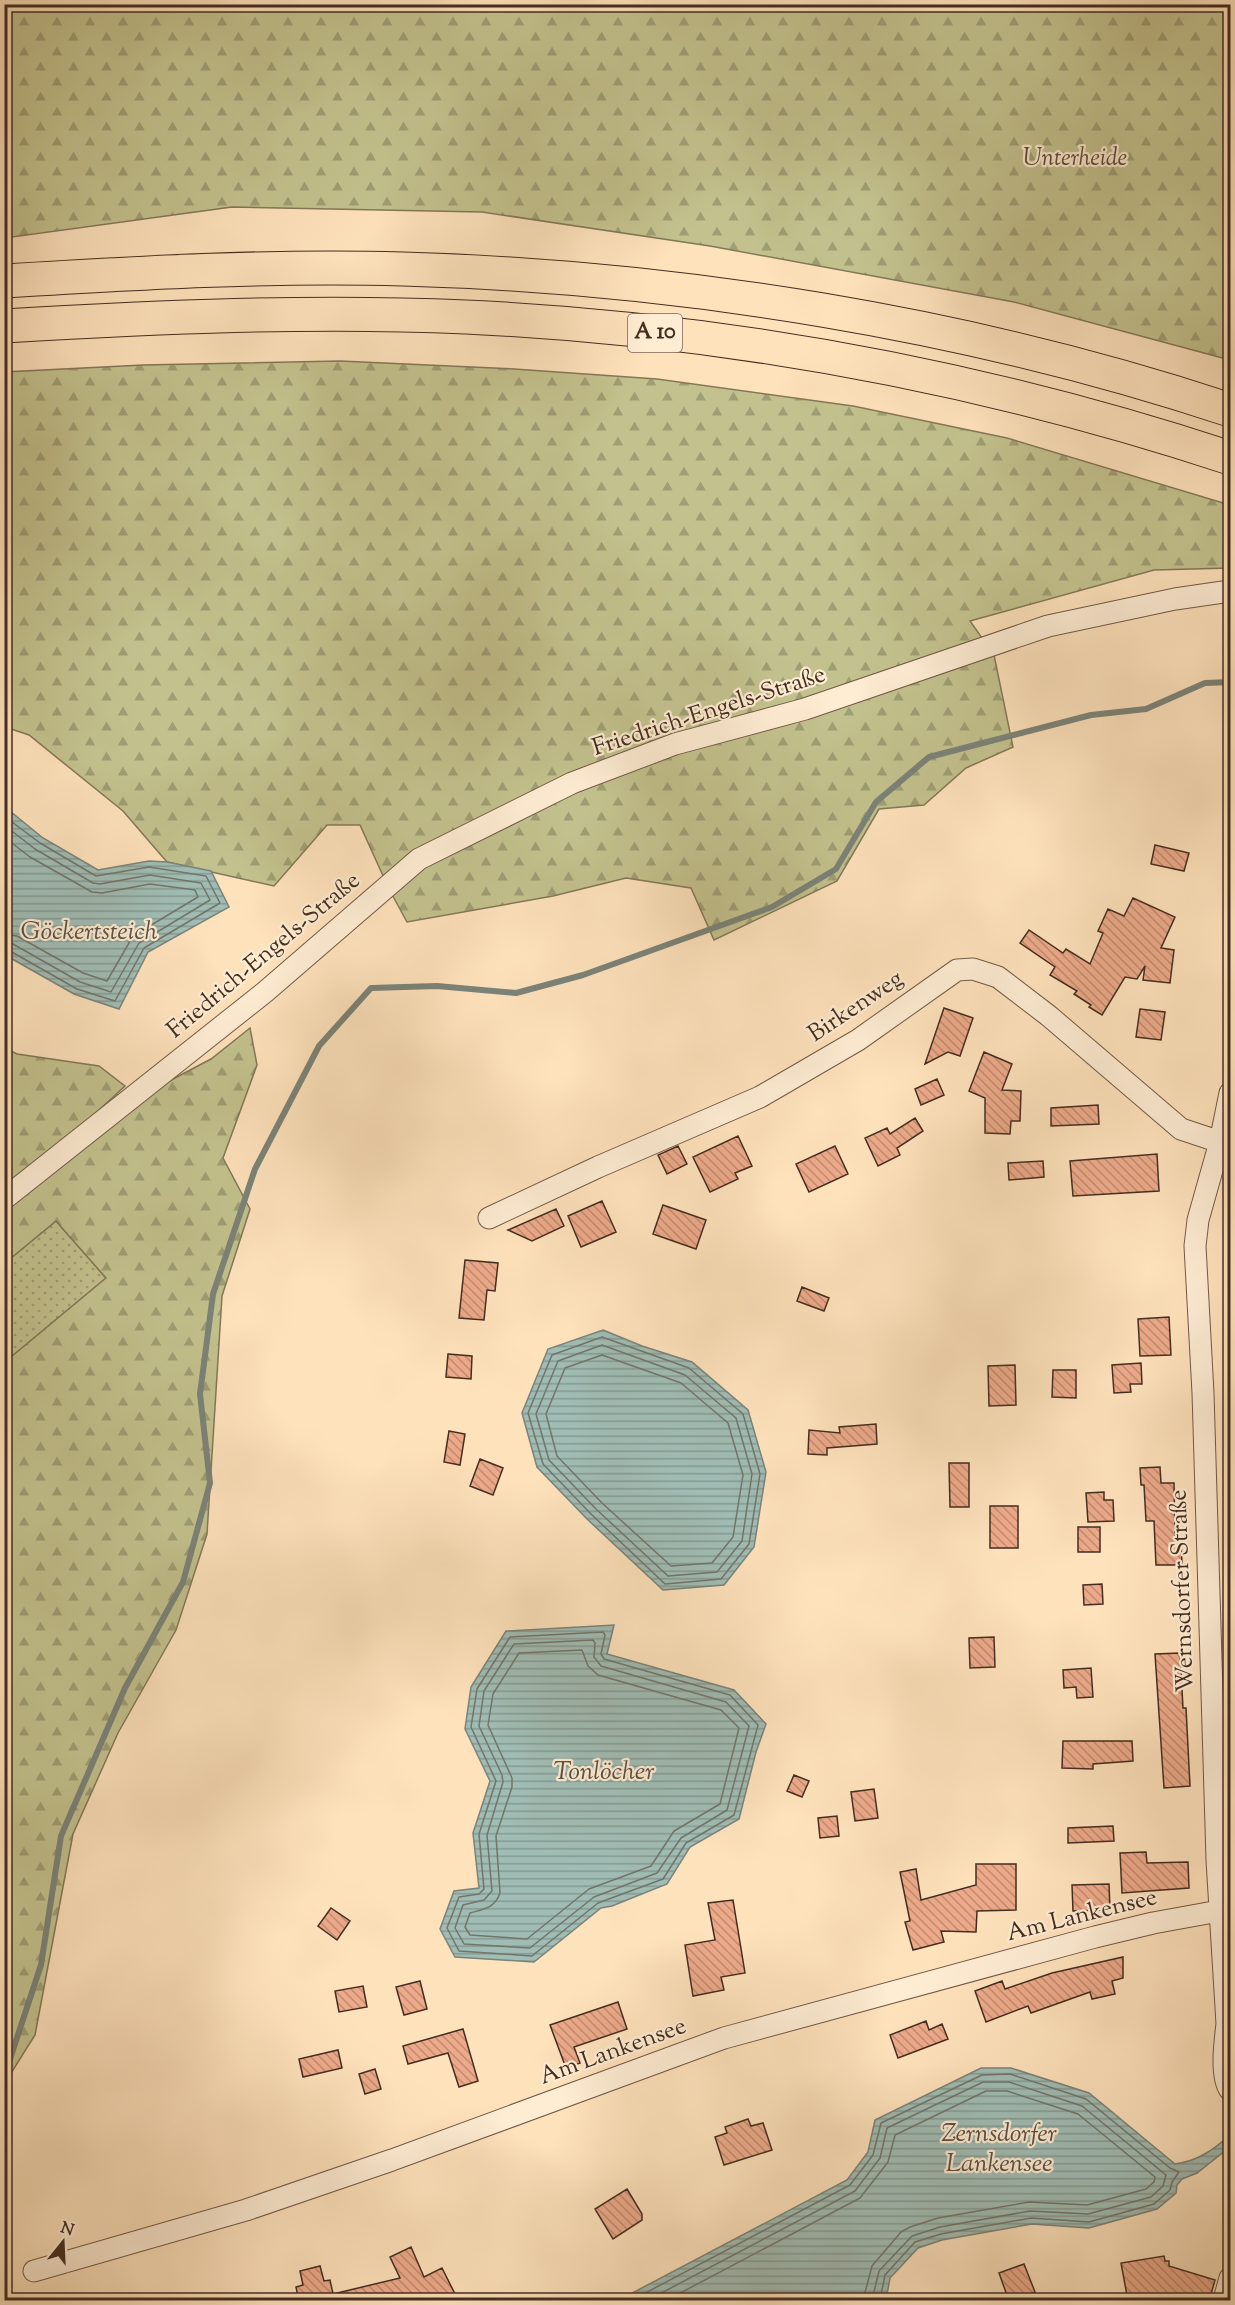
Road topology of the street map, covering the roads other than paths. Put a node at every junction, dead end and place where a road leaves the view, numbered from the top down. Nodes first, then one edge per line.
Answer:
1 (4, 281) edge
2 (4, 326) edge
3 (1230, 410) edge
4 (1230, 458) edge
5 (1230, 591) edge
6 (1230, 1093) edge
7 (1220, 1142) junction
8 (4, 1199) edge
9 (489, 1218) dead end
10 (1219, 1911) junction
11 (1230, 2090) edge
12 (34, 2271) dead end
13 (1230, 2278) edge
14 (1224, 2301) edge

1 - 3 highway, A 10
2 - 4 highway, A 10
5 - 8 street, Friedrich-Engels-Straße
6 - 7 street, Wernsdorfer Straße
7 - 9 street, Birkenweg
7 - 10 street, Wernsdorfer Straße
10 - 11 street, Wernsdorfer Straße
10 - 12 street, Am Lankensee
13 - 14 street

